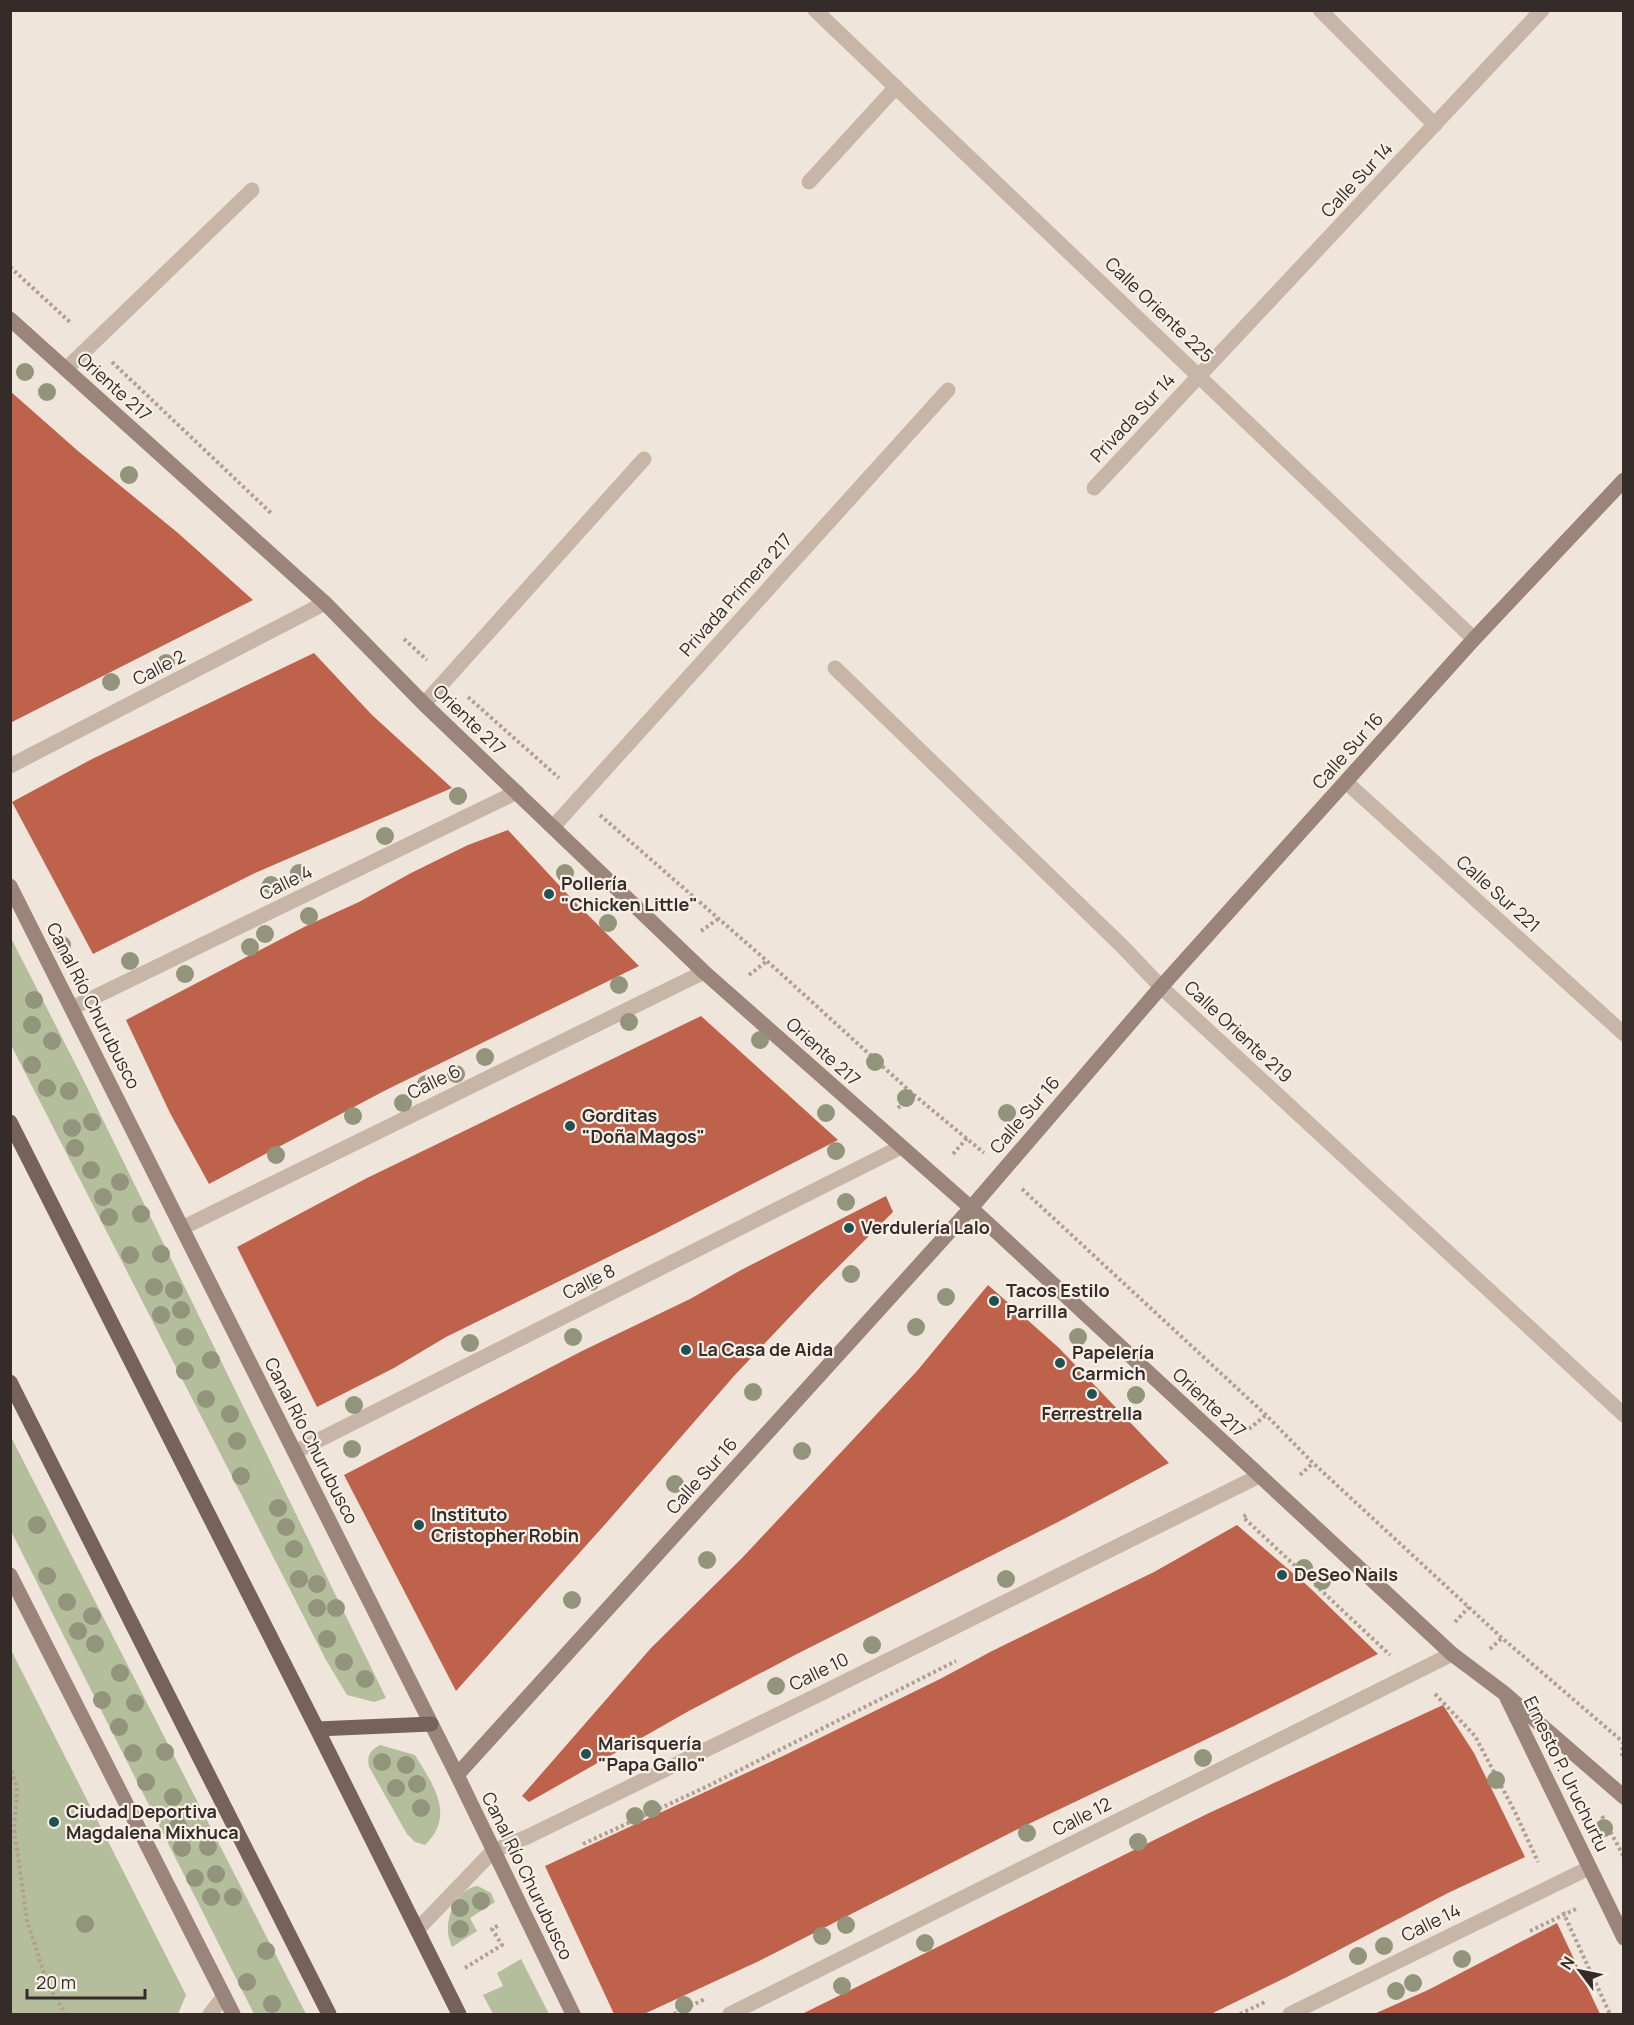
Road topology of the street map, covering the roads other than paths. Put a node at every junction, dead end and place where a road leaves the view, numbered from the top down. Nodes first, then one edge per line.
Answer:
1 (815, 10) edge
2 (1320, 10) edge
3 (1542, 10) edge
4 (896, 87) junction
5 (1435, 125) junction
6 (809, 182) dead end
7 (252, 190) dead end
8 (10, 319) edge
9 (66, 369) junction
10 (1200, 376) junction
11 (948, 390) dead end
12 (644, 459) dead end
13 (1623, 480) edge
14 (1094, 488) dead end
15 (325, 603) junction
16 (1473, 639) junction
17 (835, 668) dead end
18 (424, 704) junction
19 (10, 766) edge
20 (1346, 782) junction
21 (517, 792) junction
22 (553, 827) junction
23 (10, 886) edge
24 (704, 972) junction
25 (1161, 987) junction
26 (72, 1008) junction
27 (1623, 1035) edge
28 (10, 1122) edge
29 (901, 1147) junction
30 (971, 1208) junction
31 (182, 1228) junction
32 (10, 1382) edge
33 (1623, 1415) edge
34 (295, 1452) junction
35 (1259, 1476) junction
36 (10, 1575) edge
37 (1452, 1654) junction
38 (1504, 1693) junction
39 (431, 1724) junction
40 (317, 1729) junction
41 (457, 1775) junction
42 (1623, 1797) edge
43 (493, 1851) junction
44 (1589, 1868) junction
45 (417, 1930) junction
46 (1623, 1938) edge
47 (224, 1996) junction
48 (210, 2014) edge
49 (233, 2014) edge
50 (329, 2014) edge
51 (459, 2014) edge
52 (573, 2014) edge
53 (730, 2014) edge
54 (1290, 2014) edge

1 - 4 street, Calle Oriente 225
2 - 5 street
3 - 5 street, Calle Sur 14
4 - 6 street
4 - 10 street, Calle Oriente 225
5 - 10 street, Calle Sur 14
7 - 9 street
8 - 9 street, Oriente 217
9 - 15 street, Oriente 217
10 - 14 street, Privada Sur 14
10 - 16 street, Calle Oriente 225
11 - 22 street, Privada Primera 217
12 - 18 street
13 - 16 street, Calle Sur 16
15 - 18 street, Oriente 217
15 - 19 street, Calle 2
16 - 20 street, Calle Sur 16
17 - 25 street, Calle Oriente 219
18 - 21 street, Oriente 217
20 - 25 street, Calle Sur 16
20 - 27 street, Calle Sur 221
21 - 22 street, Oriente 217
21 - 26 street, Calle 4
22 - 24 street, Oriente 217
23 - 26 street, Canal Río Churubusco
24 - 29 street, Oriente 217
24 - 31 street, Calle 6
25 - 30 street, Calle Sur 16
25 - 33 street, Calle Oriente 219
26 - 31 street, Canal Río Churubusco
28 - 40 main road
29 - 30 street, Oriente 217
29 - 34 street, Calle 8
30 - 35 street, Oriente 217
30 - 41 street, Calle Sur 16
31 - 34 street, Canal Río Churubusco
32 - 50 main road
34 - 39 street, Canal Río Churubusco
35 - 37 street, Oriente 217
35 - 43 street, Calle 10
36 - 47 street
37 - 38 street, Oriente 217
37 - 53 street, Calle 12
38 - 42 street, Oriente 217
38 - 44 street, Ernesto P. Uruchurtu
39 - 40 main road
39 - 41 street, Canal Río Churubusco
40 - 45 main road
41 - 43 street, Canal Río Churubusco
43 - 45 street, Calle 10
43 - 52 street, Canal Río Churubusco
44 - 46 street, Ernesto P. Uruchurtu
44 - 54 street, Calle 14
45 - 51 main road
47 - 48 street
47 - 49 street

